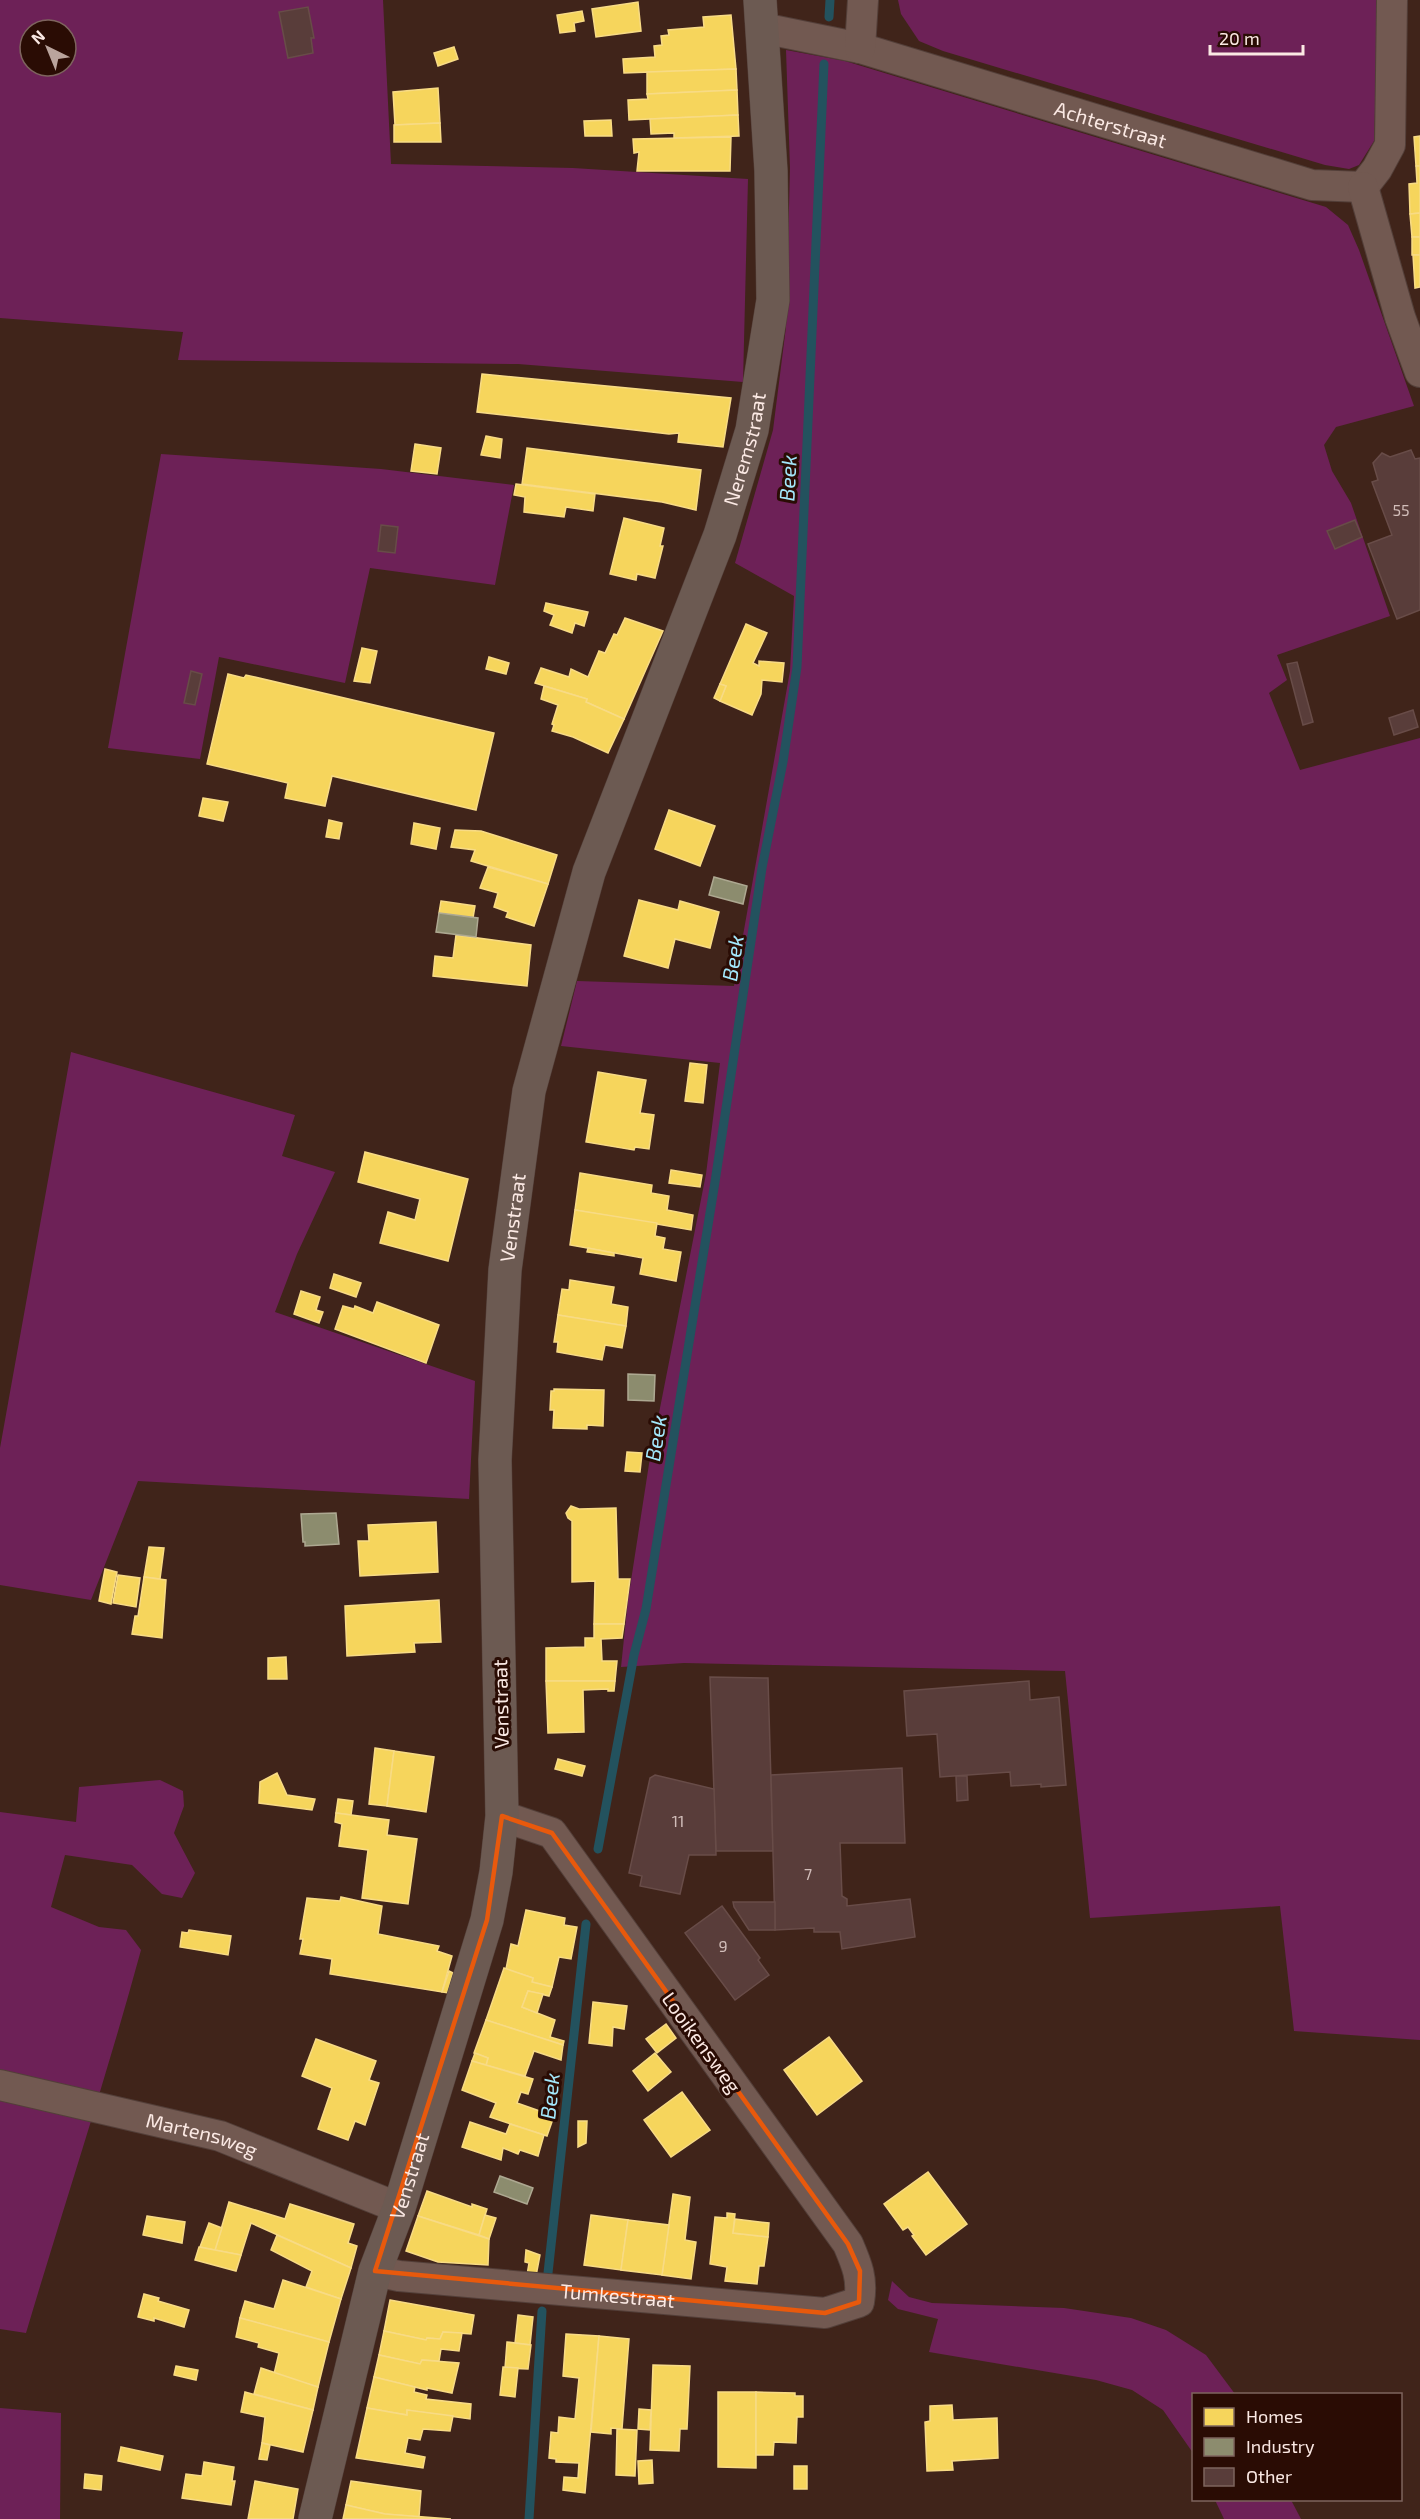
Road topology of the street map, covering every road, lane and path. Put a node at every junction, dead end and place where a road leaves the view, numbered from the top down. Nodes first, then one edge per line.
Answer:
1 (863, 0) edge
2 (1392, 0) edge
3 (761, 14) edge
4 (860, 48) junction
5 (1363, 187) junction
6 (1420, 372) edge
7 (589, 872) joint
8 (502, 1816) junction
9 (0, 2085) edge
10 (399, 2208) junction
11 (375, 2271) junction
12 (859, 2302) joint
13 (315, 2519) edge

1 - 4 street
2 - 5 street
3 - 4 street, Achterstraat
3 - 7 street, Neremstraat
4 - 5 street, Achterstraat
5 - 6 street
7 - 8 street, Venstraat
8 - 10 street, Venstraat
8 - 12 street, Looikensweg
9 - 10 street, Martensweg
10 - 11 street, Venstraat
11 - 12 street, Tumkestraat
11 - 13 street, Venstraat

